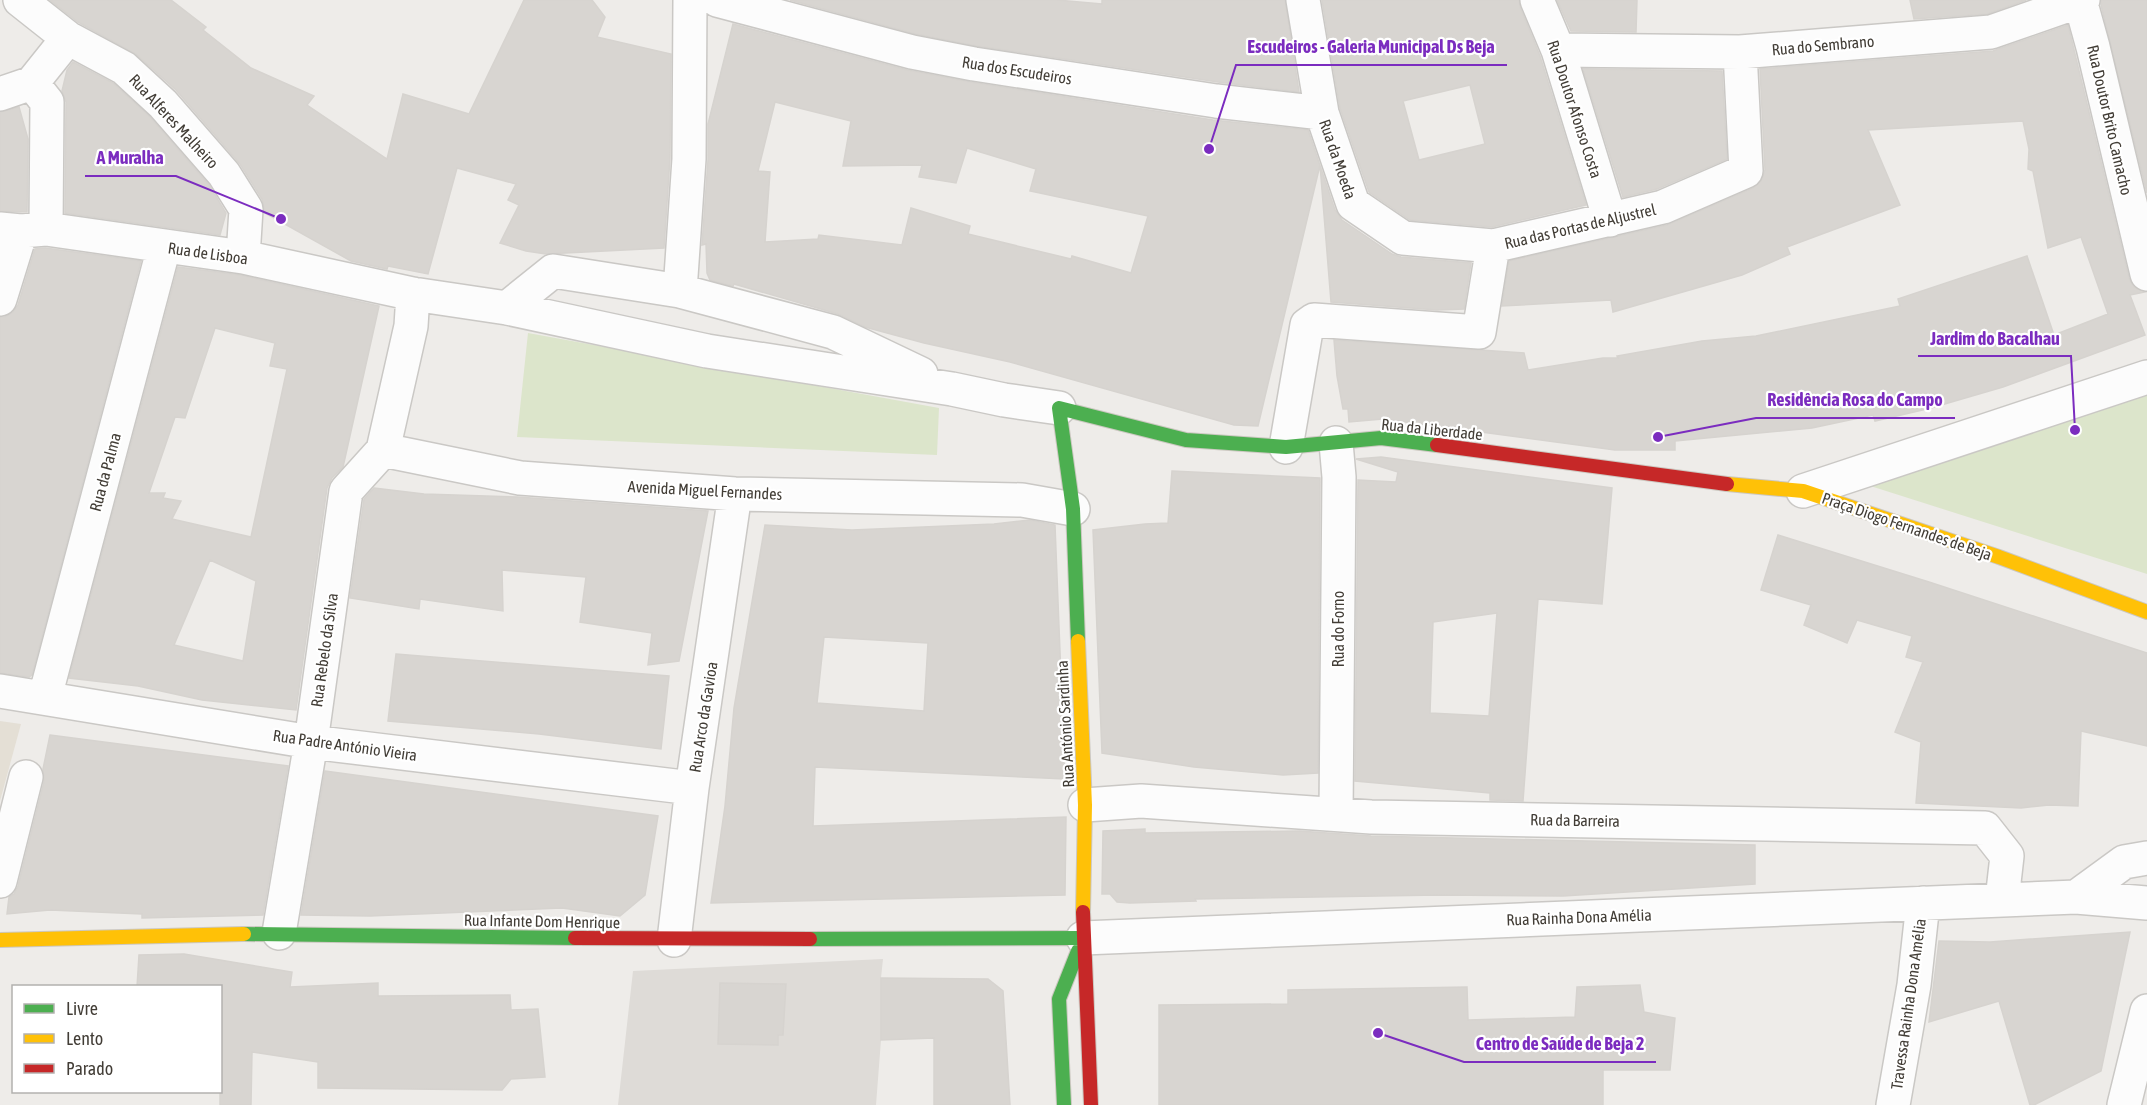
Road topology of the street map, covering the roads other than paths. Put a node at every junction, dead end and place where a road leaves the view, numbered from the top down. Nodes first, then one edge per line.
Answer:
1 (20, 0) edge
2 (690, 0) edge
3 (717, 0) edge
4 (1304, 0) edge
5 (1537, 0) edge
6 (2081, 0) edge
7 (68, 38) junction
8 (1558, 50) junction
9 (1740, 52) junction
10 (32, 83) junction
11 (0, 94) edge
12 (1322, 113) junction
13 (1610, 220) junction
14 (22, 229) edge
15 (1493, 246) junction
16 (164, 247) junction
17 (243, 257) junction
18 (2147, 274) edge
19 (680, 291) junction
20 (413, 294) junction
21 (0, 299) edge
22 (507, 308) junction
23 (2147, 377) edge
24 (952, 389) junction
25 (1059, 408) junction
26 (1336, 444) junction
27 (1286, 447) junction
28 (383, 450) junction
29 (1803, 491) junction
30 (735, 494) junction
31 (1073, 509) junction
32 (2147, 612) edge
33 (0, 691) edge
34 (45, 697) junction
35 (311, 742) junction
36 (26, 777) dead end
37 (692, 788) junction
38 (1085, 805) junction
39 (1336, 814) junction
40 (2147, 858) edge
41 (0, 881) edge
42 (2076, 897) junction
43 (2002, 900) junction
44 (1923, 903) junction
45 (2147, 903) edge
46 (279, 933) junction
47 (1083, 938) junction
48 (0, 939) edge
49 (674, 939) junction
50 (2147, 1011) edge
51 (1064, 1105) edge
52 (1091, 1105) edge
53 (1893, 1105) edge
54 (2124, 1105) edge

1 - 7 street, Rua Alferes Malheiro
2 - 19 street
3 - 12 street, Rua dos Escudeiros
4 - 12 street, Rua da Moeda
5 - 8 street, Rua Doutor Afonso Costa
6 - 9 street, Rua do Sembrano
6 - 18 street, Rua Doutor Brito Camacho
7 - 10 street
7 - 17 street, Rua Alferes Malheiro
8 - 9 street, Rua do Sembrano
8 - 13 street, Rua Doutor Afonso Costa
9 - 13 street, Rua das Portas de Aljustrel
10 - 11 street
10 - 14 street
12 - 15 street, Rua da Moeda
13 - 15 street, Rua das Portas de Aljustrel
14 - 16 street, Rua de Lisboa
14 - 21 street
15 - 27 street, Rua das Portas de Aljustrel
16 - 17 street, Rua de Lisboa
16 - 34 street, Rua da Palma
17 - 20 street, Rua de Lisboa
19 - 22 street
19 - 24 street
20 - 22 street
20 - 28 street
22 - 24 street
23 - 29 street, Praça Diogo Fernandes de Beja
24 - 25 street
25 - 27 main road, Rua da Liberdade
25 - 31 main road
26 - 27 main road, Rua da Liberdade
26 - 29 main road, Rua da Liberdade
26 - 39 street, Rua do Forno
28 - 30 street, Avenida Miguel Fernandes
28 - 35 street, Rua Rebelo da Silva
29 - 32 main road, Praça Diogo Fernandes de Beja
30 - 31 street, Avenida Miguel Fernandes
30 - 37 street, Rua Arco da Gavioa
31 - 38 main road, Rua António Sardinha
33 - 34 street, Rua Padre António Vieira
34 - 35 street, Rua Padre António Vieira
35 - 37 street, Rua Padre António Vieira
35 - 46 street, Rua Rebelo da Silva
36 - 41 street
37 - 49 street, Rua Arco da Gavioa
38 - 39 street, Rua da Barreira
38 - 47 main road, Rua António Sardinha
39 - 43 street, Rua da Barreira
40 - 42 street
42 - 43 street, Rua Rainha Dona Amélia
42 - 45 street, Rua Rainha Dona Amélia
43 - 44 street, Rua Rainha Dona Amélia
44 - 47 street, Rua Rainha Dona Amélia
44 - 53 street, Travessa Rainha Dona Amélia
46 - 48 main road, Rua Infante Dom Henrique
46 - 49 main road, Rua Infante Dom Henrique
47 - 49 main road, Rua Infante Dom Henrique
47 - 51 main road, Rua António Sardinha
47 - 52 main road, Rua António Sardinha
50 - 54 street

